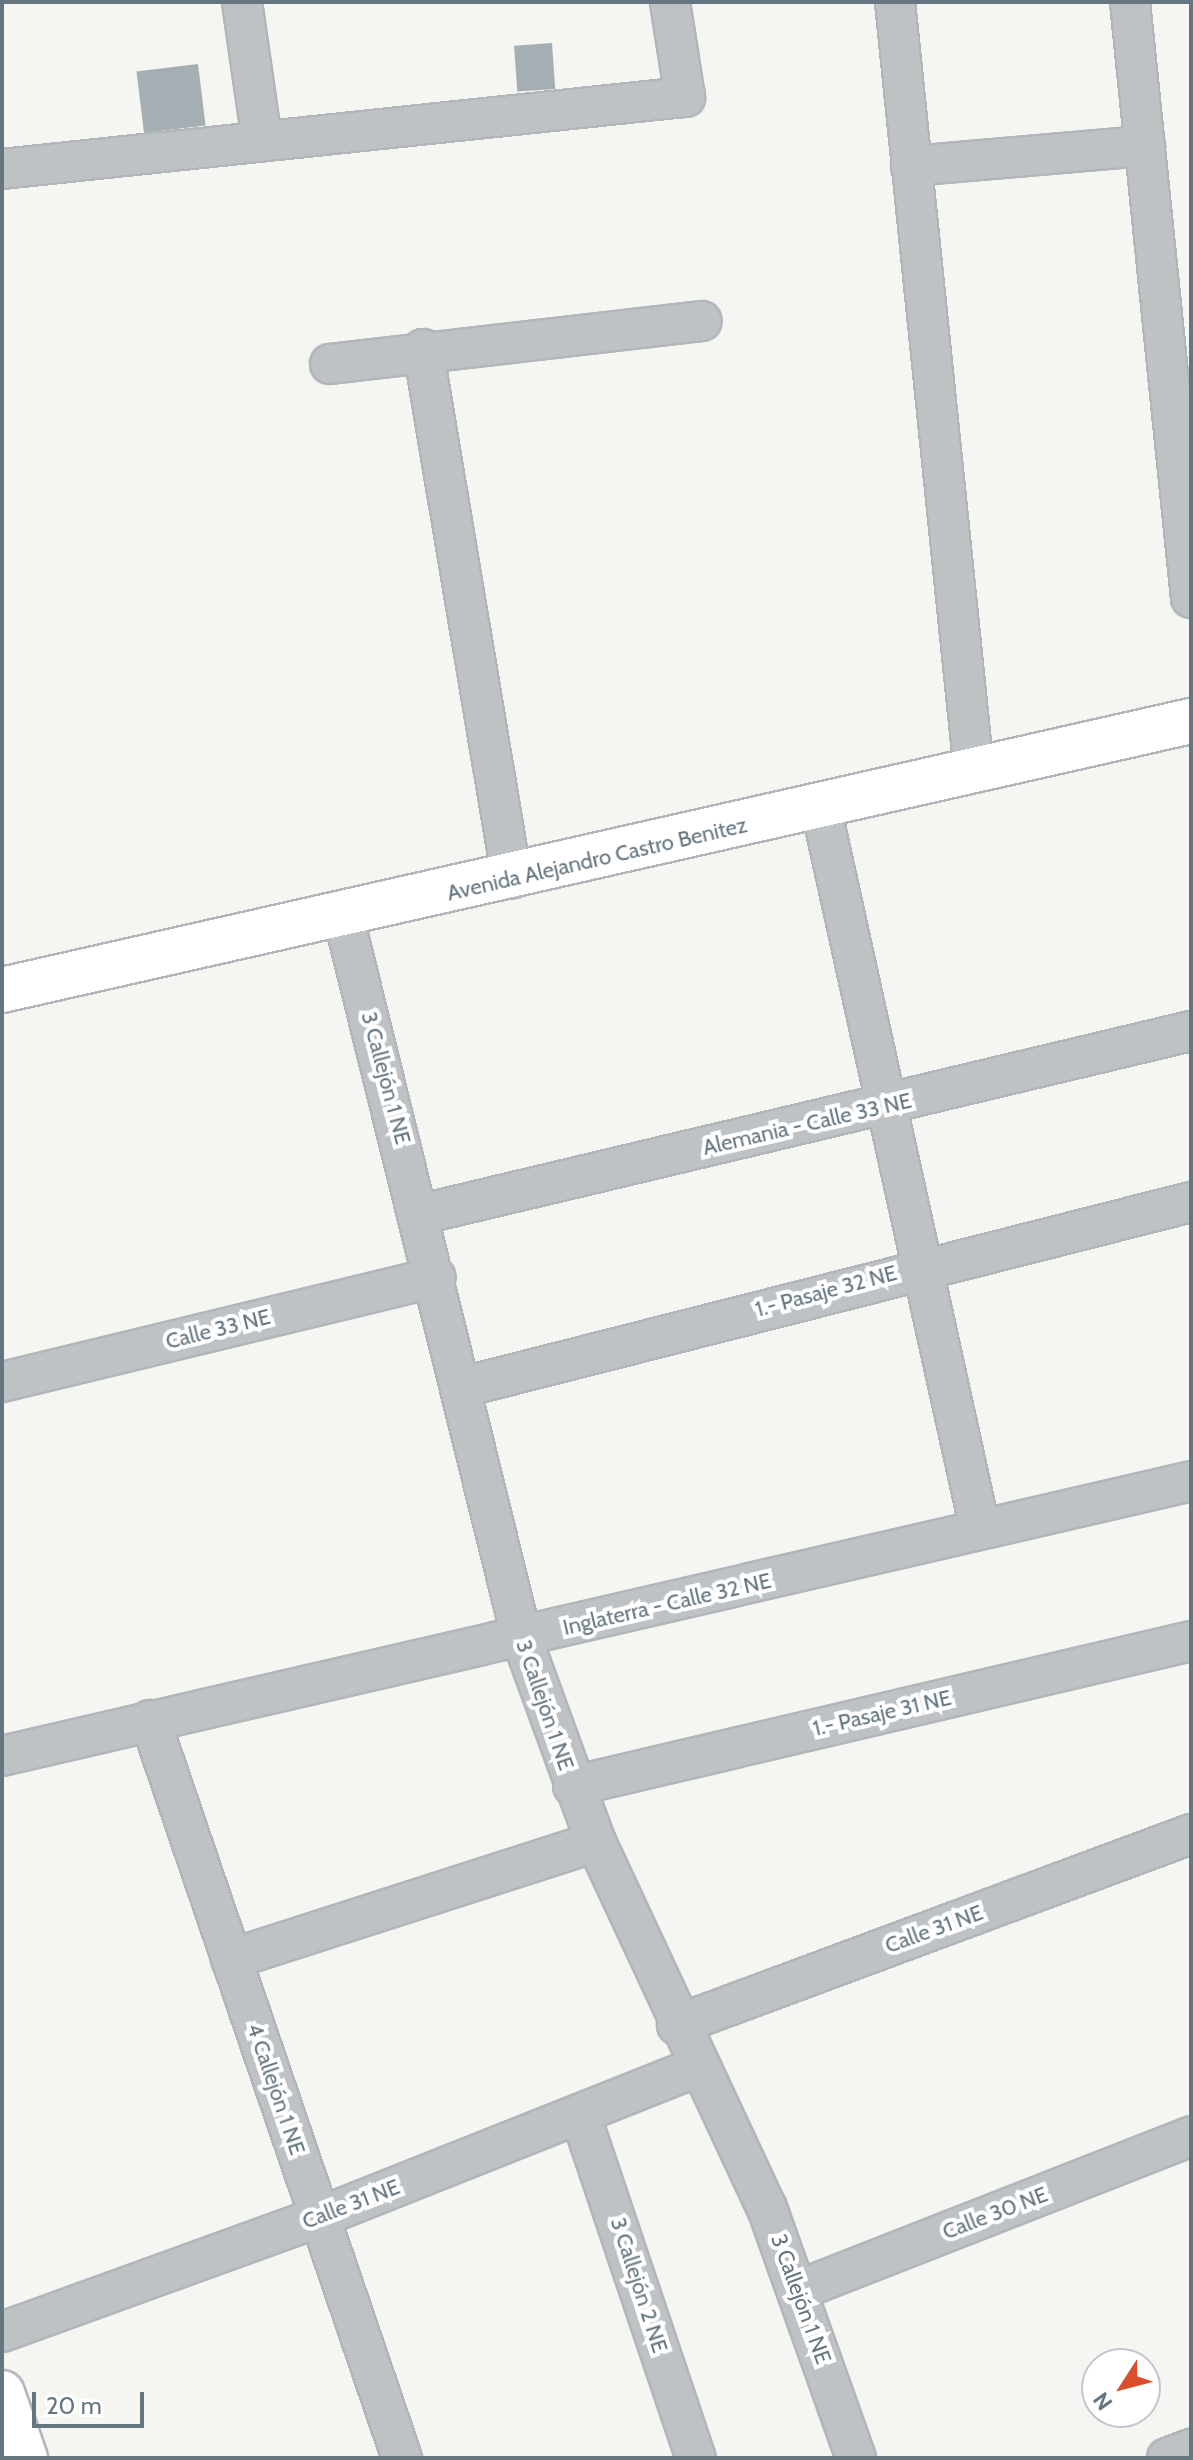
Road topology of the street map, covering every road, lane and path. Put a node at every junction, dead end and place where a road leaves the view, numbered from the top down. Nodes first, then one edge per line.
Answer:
1 (242, 2) edge
2 (670, 2) edge
3 (895, 2) edge
4 (1130, 2) edge
5 (262, 141) junction
6 (1145, 146) junction
7 (911, 166) junction
8 (2, 169) edge
9 (702, 321) dead end
10 (423, 349) junction
11 (330, 364) dead end
12 (1191, 598) edge
13 (1191, 721) edge
14 (974, 772) junction
15 (821, 808) junction
16 (512, 879) junction
17 (343, 915) junction
18 (2, 990) edge
19 (1191, 1031) edge
20 (890, 1104) junction
21 (1191, 1202) edge
22 (422, 1214) junction
23 (922, 1265) junction
24 (435, 1277) junction
25 (2, 1382) edge
26 (463, 1387) junction
27 (1191, 1481) edge
28 (980, 1529) junction
29 (522, 1639) junction
30 (1191, 1641) edge
31 (150, 1720) junction
32 (2, 1756) edge
33 (573, 1786) junction
34 (1191, 1834) edge
35 (596, 1842) junction
36 (231, 1959) junction
37 (677, 2025) junction
38 (697, 2067) junction
39 (580, 2114) junction
40 (1191, 2136) edge
41 (320, 2217) junction
42 (799, 2290) junction
43 (2, 2332) edge
44 (2, 2393) edge
45 (1191, 2449) edge
46 (25, 2458) edge
47 (402, 2458) edge
48 (696, 2458) edge
49 (856, 2458) edge
50 (1167, 2458) edge

1 - 5 street
2 - 5 street
3 - 7 street
4 - 6 street
5 - 8 street
6 - 7 street
6 - 12 street
7 - 14 street
9 - 10 street
10 - 11 street
10 - 16 street
13 - 14 street, Avenida Alejandro Castro Benitez
14 - 15 street, Avenida Alejandro Castro Benitez
15 - 16 street, Avenida Alejandro Castro Benitez
15 - 20 street
16 - 17 street, Avenida Alejandro Castro Benitez
17 - 18 street, Avenida Alejandro Castro Benitez
17 - 22 street, 3 Callejón 1 NE
19 - 20 street, Alemania - Calle 33 NE
20 - 22 street, Alemania - Calle 33 NE
20 - 23 street
21 - 23 street, 1.- Pasaje 32 NE
22 - 24 street, 3 Callejón 1 NE
23 - 26 street, 1.- Pasaje 32 NE
23 - 28 street
24 - 25 street, Calle 33 NE
24 - 26 street, 3 Callejón 1 NE
26 - 29 street, 3 Callejón 1 NE
27 - 28 street, Inglaterra - Calle 32 NE
28 - 29 street, Inglaterra - Calle 32 NE
29 - 31 street, Inglaterra - Calle 32 NE
29 - 33 street, 3 Callejón 1 NE
30 - 33 street, 1.- Pasaje 31 NE
31 - 32 street, Inglaterra - Calle 32 NE
31 - 36 street, 4 Callejón 1 NE
33 - 35 street, 3 Callejón 1 NE
34 - 37 street, Calle 31 NE
35 - 36 street
35 - 37 street, 3 Callejón 1 NE
36 - 41 street, 4 Callejón 1 NE
37 - 38 street, 3 Callejón 1 NE
38 - 39 street, Calle 31 NE
38 - 42 street, 3 Callejón 1 NE
39 - 41 street, Calle 31 NE
39 - 48 street, 3 Callejón 2 NE
40 - 42 street, Calle 30 NE
41 - 43 street, Calle 31 NE
41 - 47 street, 4 Callejón 1 NE
42 - 49 street, 3 Callejón 1 NE
44 - 46 street
45 - 50 street

